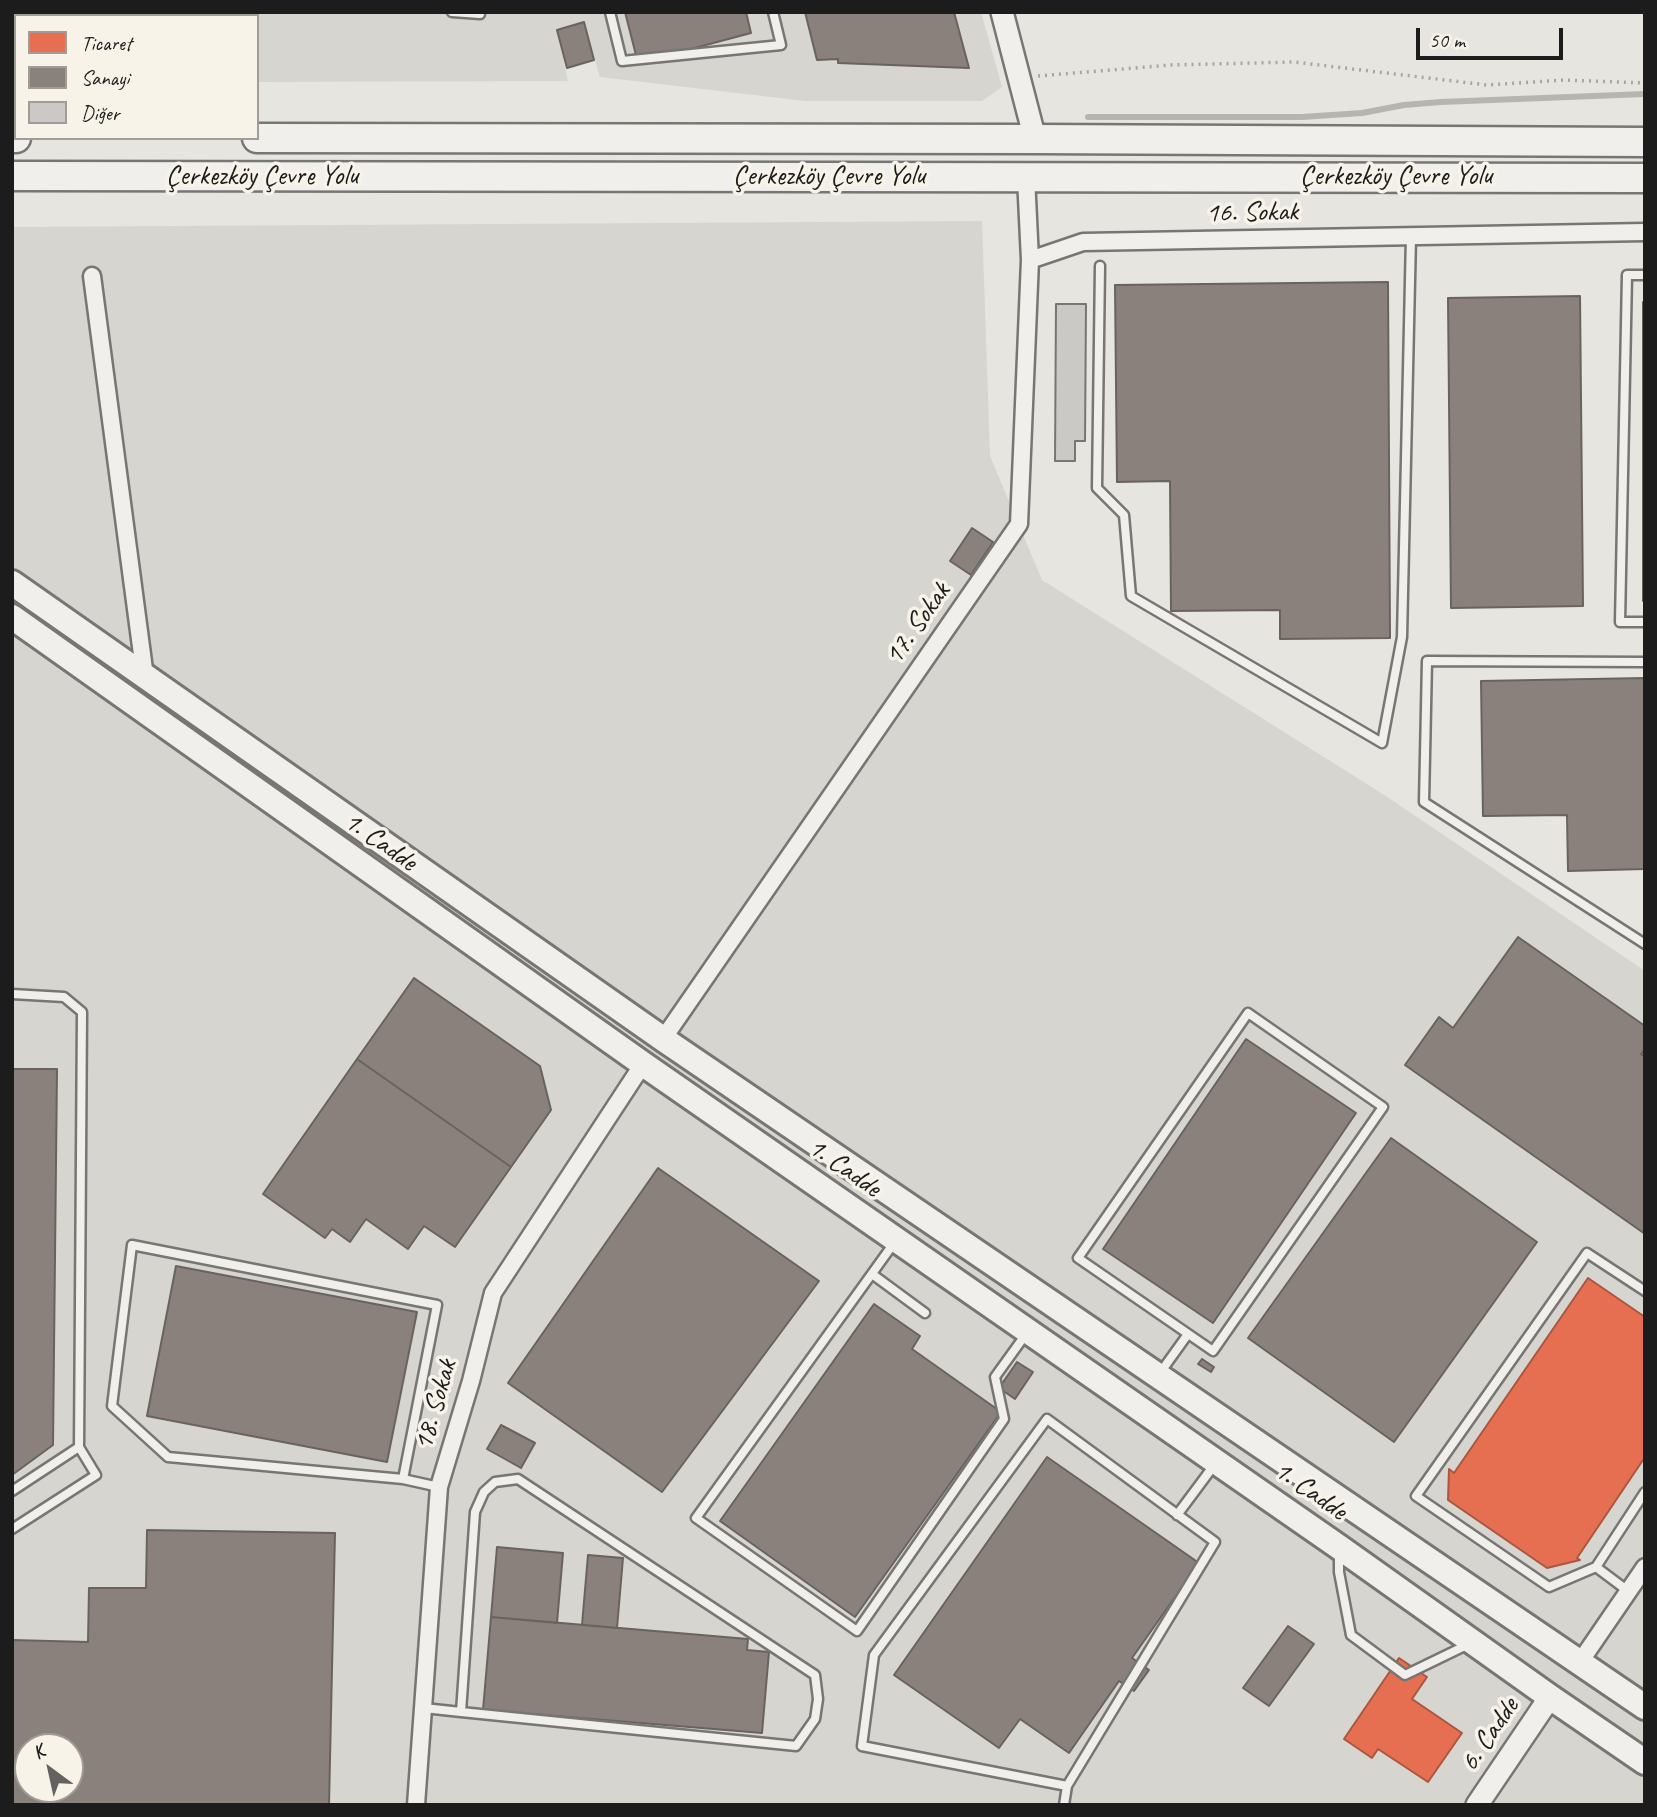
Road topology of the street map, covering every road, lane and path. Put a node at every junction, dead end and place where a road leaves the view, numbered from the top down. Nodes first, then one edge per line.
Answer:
1 (452, 12) edge
2 (480, 12) edge
3 (610, 12) edge
4 (773, 12) edge
5 (1002, 12) edge
6 (1019, 77) junction
7 (1645, 83) edge
8 (259, 138) edge
9 (1035, 139) junction
10 (1645, 142) edge
11 (12, 176) edge
12 (1026, 177) junction
13 (1645, 178) edge
14 (1645, 232) edge
15 (1411, 236) junction
16 (1030, 260) junction
17 (1100, 265) dead end
18 (1645, 275) edge
19 (92, 276) dead end
20 (12, 583) edge
21 (12, 617) edge
22 (1645, 622) edge
23 (1645, 662) edge
24 (145, 677) junction
25 (1645, 944) edge
26 (12, 994) edge
27 (663, 1040) junction
28 (643, 1064) junction
29 (896, 1241) junction
30 (872, 1274) junction
31 (1645, 1292) edge
32 (925, 1313) dead end
33 (1027, 1332) junction
34 (1188, 1334) junction
35 (1158, 1375) junction
36 (79, 1447) junction
37 (1216, 1462) junction
38 (403, 1479) junction
39 (439, 1487) junction
40 (12, 1491) edge
41 (1645, 1492) edge
42 (1177, 1515) junction
43 (12, 1529) edge
44 (1339, 1547) junction
45 (1596, 1567) junction
46 (1645, 1567) edge
47 (1628, 1591) junction
48 (1473, 1642) junction
49 (1580, 1662) junction
50 (1550, 1697) junction
51 (1645, 1707) edge
52 (424, 1708) junction
53 (461, 1712) junction
54 (1645, 1762) edge
55 (1067, 1786) junction
56 (416, 1805) edge
57 (1065, 1805) edge
58 (1477, 1805) edge

1 - 2 lane
3 - 4 lane
5 - 6 street
6 - 7 path
6 - 9 street
8 - 9 highway, Çerkezköy Çevre Yolu
9 - 10 highway, Çerkezköy Çevre Yolu
11 - 12 highway, Çerkezköy Çevre Yolu
12 - 13 highway, Çerkezköy Çevre Yolu
12 - 16 street, 17. Sokak
14 - 15 street, 16. Sokak
15 - 16 street, 16. Sokak
15 - 17 lane
16 - 27 street, 17. Sokak
18 - 22 lane
19 - 24 street
20 - 24 main road, 1. Cadde
21 - 28 main road, 1. Cadde
23 - 25 lane
24 - 27 main road, 1. Cadde
26 - 36 lane
27 - 35 main road, 1. Cadde
28 - 29 main road, 1. Cadde
28 - 39 street, 18. Sokak
29 - 30 lane
29 - 33 main road, 1. Cadde
30 - 32 lane
30 - 33 lane
31 - 45 lane
33 - 37 main road, 1. Cadde
34 - 34 lane
34 - 35 lane
35 - 49 main road, 1. Cadde
36 - 40 lane
36 - 43 lane
37 - 42 lane
37 - 44 main road, 1. Cadde
38 - 38 lane
38 - 39 lane
39 - 52 street, 18. Sokak
41 - 45 lane
42 - 55 lane
42 - 55 lane
44 - 48 main road, 1. Cadde
44 - 48 lane
45 - 47 lane
46 - 47 street
47 - 49 street
48 - 50 main road, 1. Cadde
49 - 51 main road, 1. Cadde
50 - 54 main road, 1. Cadde
50 - 58 street, 6. Cadde
52 - 53 lane
52 - 56 street, 18. Sokak
53 - 53 lane
55 - 57 lane

